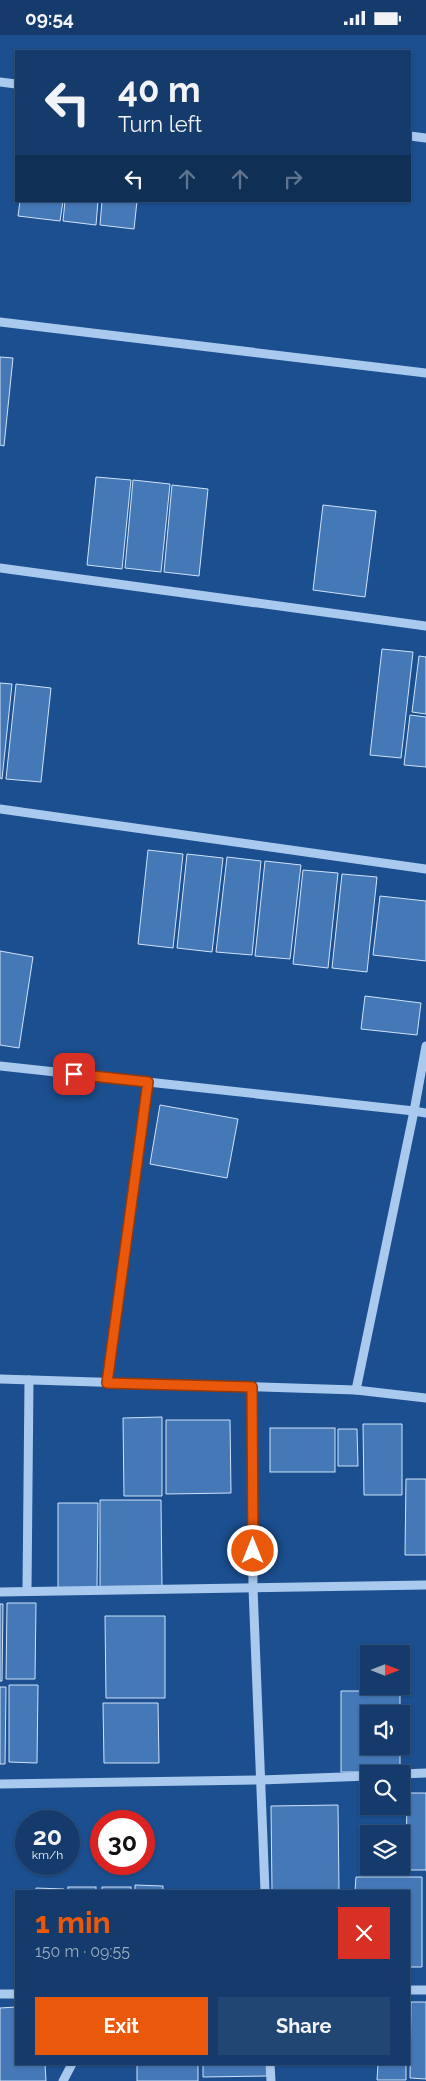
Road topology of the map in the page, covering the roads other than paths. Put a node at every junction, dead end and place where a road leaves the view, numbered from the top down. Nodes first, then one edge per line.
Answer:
1 (0, 81) edge
2 (15, 84) edge
3 (411, 136) edge
4 (426, 138) edge
5 (0, 322) edge
6 (426, 373) edge
7 (0, 568) edge
8 (426, 626) edge
9 (0, 809) edge
10 (426, 869) edge
11 (426, 1046) edge
12 (0, 1066) edge
13 (148, 1082) junction
14 (414, 1111) junction
15 (426, 1113) edge
16 (0, 1379) edge
17 (30, 1380) junction
18 (107, 1383) junction
19 (252, 1387) junction
20 (356, 1390) junction
21 (426, 1397) edge
22 (426, 1585) edge
23 (253, 1588) junction
24 (27, 1591) junction
25 (0, 1592) edge
26 (426, 1773) edge
27 (410, 1774) edge
28 (360, 1776) edge
29 (261, 1780) junction
30 (0, 1784) edge
31 (265, 1890) edge
32 (410, 1990) edge
33 (426, 1990) edge
34 (0, 1994) edge
35 (15, 1994) edge
36 (71, 2065) edge
37 (270, 2065) edge
38 (63, 2081) edge
39 (271, 2081) edge

1 - 2 street
3 - 4 street
5 - 6 street
7 - 8 street
9 - 10 street
11 - 14 street
12 - 13 street
13 - 14 street
13 - 18 street
14 - 15 street
14 - 20 street
16 - 17 street
17 - 18 street
17 - 24 street
18 - 19 street
19 - 20 street
19 - 23 street
20 - 21 street
22 - 23 street
23 - 24 street
23 - 29 street
24 - 25 street
26 - 27 street
28 - 29 street
29 - 30 street
29 - 31 street
32 - 33 street
34 - 35 street
36 - 38 street
37 - 39 street

